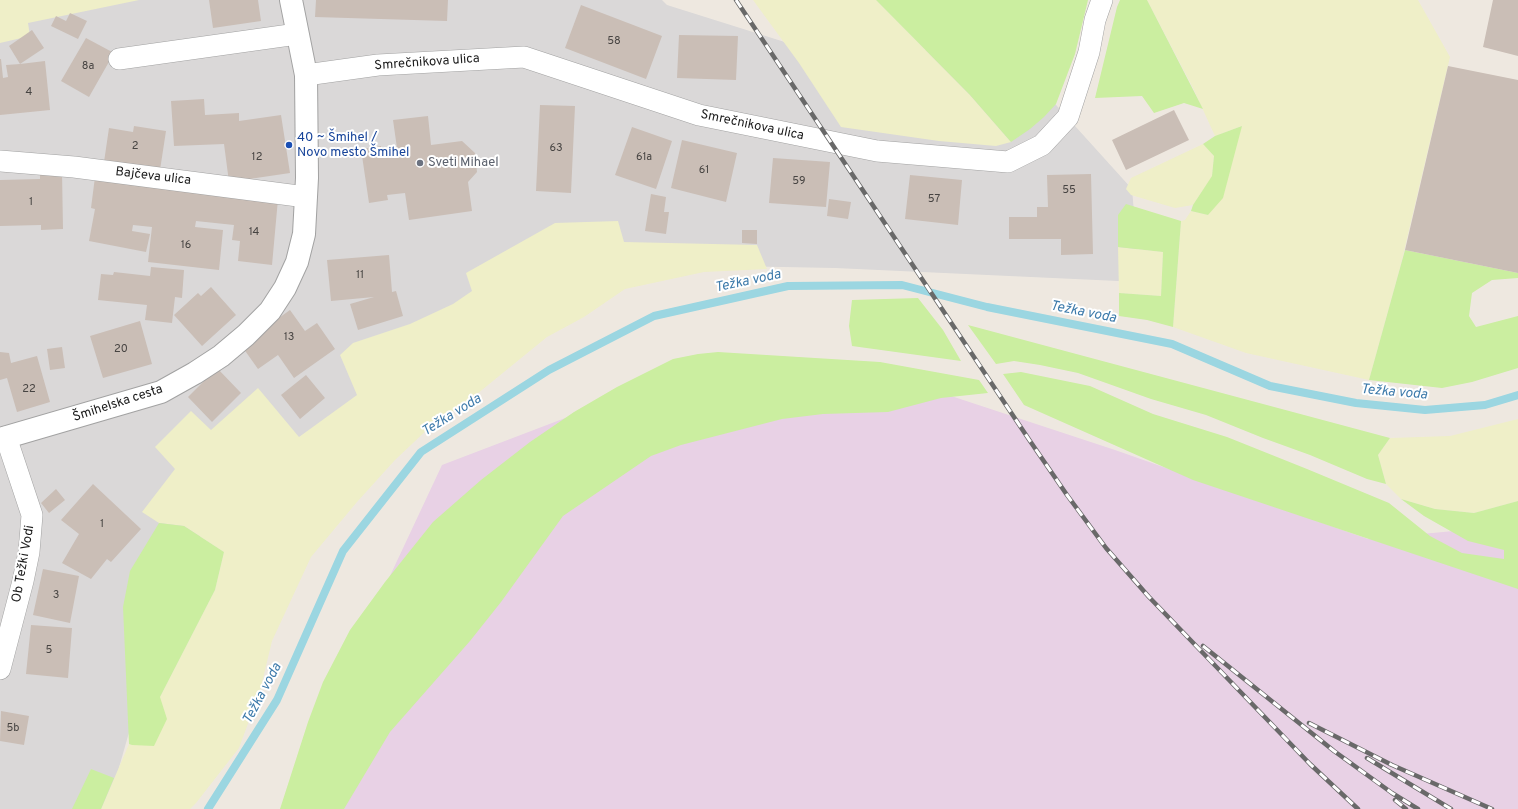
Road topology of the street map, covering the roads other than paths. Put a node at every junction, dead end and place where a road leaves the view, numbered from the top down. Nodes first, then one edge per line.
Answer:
1 (291, 0) edge
2 (1102, 0) edge
3 (297, 34) junction
4 (119, 59) dead end
5 (306, 76) junction
6 (0, 161) edge
7 (306, 197) junction
8 (3, 438) edge
9 (0, 670) edge

1 - 3 street, Šmihelska cesta
2 - 5 street, Smrečnikova ulica
3 - 4 street
3 - 5 street, Šmihelska cesta
5 - 7 street, Šmihelska cesta
6 - 7 street, Bajčeva ulica
7 - 8 street, Šmihelska cesta
8 - 9 street, Ob Težki Vodi

